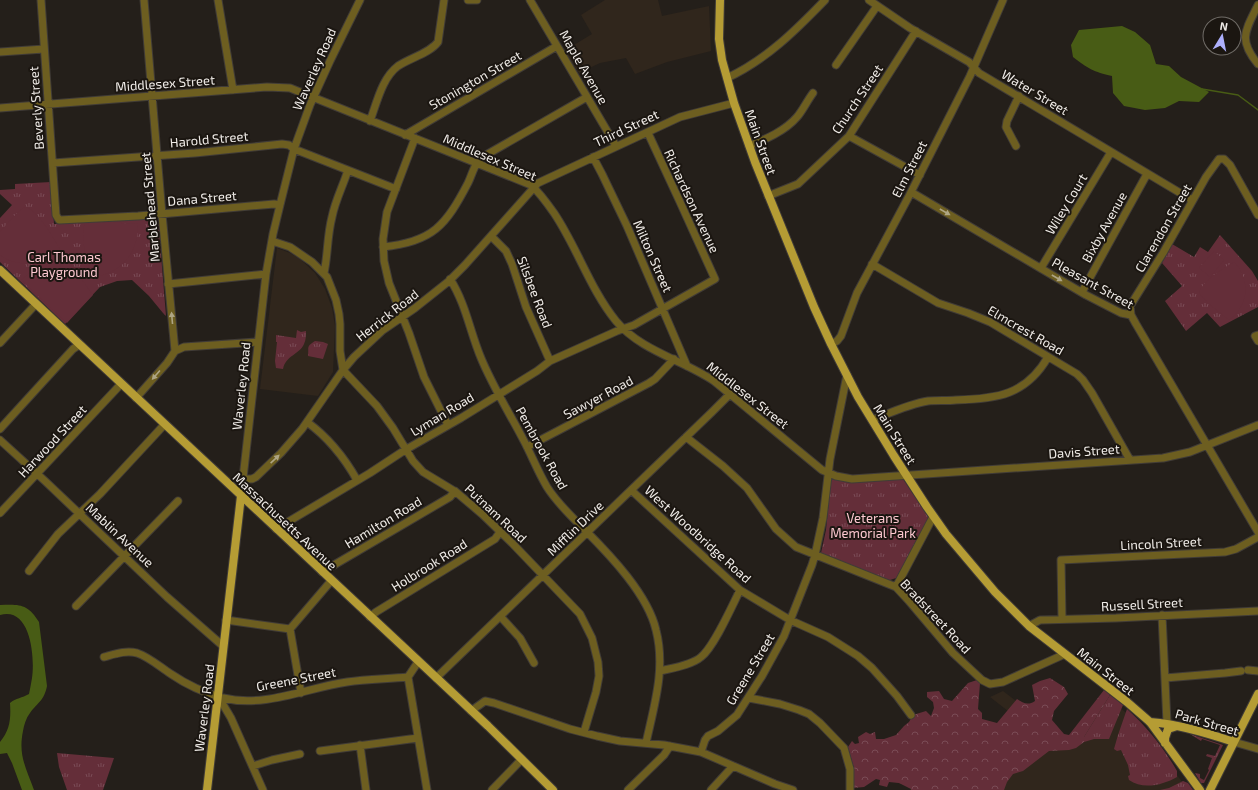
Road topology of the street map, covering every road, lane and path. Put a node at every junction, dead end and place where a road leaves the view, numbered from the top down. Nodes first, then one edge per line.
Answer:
1 (41, 0) edge
2 (144, 0) edge
3 (218, 0) edge
4 (360, 0) edge
5 (444, 0) edge
6 (468, 0) edge
7 (477, 0) edge
8 (530, 0) edge
9 (720, 0) edge
10 (825, 0) edge
11 (869, 0) edge
12 (1003, 0) edge
13 (1258, 5) edge
14 (877, 6) junction
15 (916, 31) junction
16 (557, 46) junction
17 (44, 49) junction
18 (0, 52) edge
19 (1258, 64) edge
20 (836, 65) dead end
21 (974, 67) junction
22 (727, 78) junction
23 (233, 90) junction
24 (813, 93) dead end
25 (152, 96) junction
26 (1019, 96) junction
27 (587, 97) junction
28 (313, 98) junction
29 (734, 103) junction
30 (48, 104) junction
31 (0, 108) edge
32 (370, 121) junction
33 (648, 133) junction
34 (405, 135) junction
35 (849, 136) junction
36 (415, 138) junction
37 (616, 146) junction
38 (749, 146) junction
39 (1016, 146) dead end
40 (294, 149) junction
41 (1111, 152) junction
42 (157, 155) junction
43 (593, 157) junction
44 (477, 163) junction
45 (52, 164) junction
46 (348, 170) junction
47 (1147, 174) junction
48 (920, 175) junction
49 (534, 188) junction
50 (396, 189) junction
51 (911, 192) junction
52 (768, 196) junction
53 (1192, 200) junction
54 (280, 205) junction
55 (162, 214) junction
56 (56, 215) joint
57 (1258, 215) edge
58 (491, 236) junction
59 (272, 241) junction
60 (383, 247) junction
61 (872, 264) junction
62 (1041, 268) junction
63 (0, 270) edge
64 (324, 273) junction
65 (266, 274) junction
66 (450, 279) junction
67 (715, 279) joint
68 (168, 284) junction
69 (1082, 292) junction
70 (36, 304) junction
71 (663, 308) junction
72 (1131, 315) junction
73 (402, 316) junction
74 (624, 328) junction
75 (1258, 335) edge
76 (258, 342) junction
77 (1258, 342) edge
78 (0, 343) edge
79 (831, 344) junction
80 (79, 345) junction
81 (175, 351) junction
82 (1048, 357) junction
83 (674, 358) junction
84 (550, 361) junction
85 (687, 366) junction
86 (343, 370) junction
87 (847, 375) junction
88 (121, 384) junction
89 (498, 394) junction
90 (730, 394) junction
91 (136, 398) junction
92 (872, 420) junction
93 (307, 422) junction
94 (164, 425) junction
95 (1258, 425) edge
96 (448, 426) junction
97 (0, 429) edge
98 (686, 437) junction
99 (0, 440) edge
100 (1207, 445) junction
101 (527, 447) junction
102 (405, 450) junction
103 (1130, 460) junction
104 (828, 473) junction
105 (38, 474) junction
106 (906, 475) junction
107 (243, 479) junction
108 (357, 480) junction
109 (631, 490) junction
110 (455, 491) junction
111 (241, 496) junction
112 (178, 501) dead end
113 (0, 513) edge
114 (80, 514) junction
115 (934, 517) junction
116 (276, 529) junction
117 (500, 532) junction
118 (588, 532) junction
119 (1258, 532) edge
120 (1258, 537) edge
121 (124, 555) junction
122 (815, 555) junction
123 (29, 571) dead end
124 (322, 572) junction
125 (543, 576) junction
126 (332, 581) junction
127 (896, 587) junction
128 (740, 590) junction
129 (76, 606) dead end
130 (1258, 611) edge
131 (1162, 615) junction
132 (500, 616) junction
133 (370, 617) junction
134 (1062, 619) junction
135 (226, 620) junction
136 (790, 620) junction
137 (1029, 626) junction
138 (290, 629) junction
139 (223, 646) junction
140 (1065, 654) junction
141 (104, 657) dead end
142 (418, 662) junction
143 (534, 663) dead end
144 (660, 671) junction
145 (1258, 671) edge
146 (408, 676) junction
147 (436, 678) junction
148 (1165, 678) junction
149 (301, 693) junction
150 (1258, 694) edge
151 (218, 696) junction
152 (749, 698) junction
153 (471, 710) junction
154 (912, 715) dead end
155 (1150, 722) junction
156 (1167, 723) junction
157 (1177, 726) junction
158 (584, 732) junction
159 (418, 738) junction
160 (1234, 742) junction
161 (646, 743) junction
162 (1165, 743) junction
163 (360, 746) junction
164 (670, 746) junction
165 (1258, 749) edge
166 (320, 751) dead end
167 (701, 752) junction
168 (300, 754) dead end
169 (522, 759) junction
170 (253, 766) junction
171 (733, 766) junction
172 (207, 790) edge
173 (262, 790) edge
174 (366, 790) edge
175 (427, 790) edge
176 (492, 790) edge
177 (553, 790) edge
178 (628, 790) edge
179 (711, 790) edge
180 (792, 790) edge
181 (850, 790) edge
182 (1200, 790) edge
183 (1210, 790) edge

1 - 17 street, Beverly Street
2 - 25 street, Marblehead Street
3 - 23 street
4 - 28 street, Waverley Road
5 - 32 street
6 - 7 street
8 - 16 street, Maple Avenue
9 - 22 main road, Main Street
10 - 22 street
11 - 14 street, Water Street
12 - 21 street, Elm Street
13 - 19 street
14 - 15 street, Water Street
14 - 20 street
15 - 21 street, Water Street
15 - 35 street, Church Street
16 - 27 street, Maple Avenue
16 - 34 street, Stonington Street
17 - 18 street
17 - 30 street, Beverly Street
21 - 26 street, Water Street
21 - 48 street, Elm Street
22 - 29 main road, Main Street
23 - 25 street, Middlesex Street
23 - 28 street, Middlesex Street
24 - 38 street
25 - 30 street, Middlesex Street
25 - 42 street, Marblehead Street
26 - 39 street
26 - 41 street, Water Street
27 - 37 street, Maple Avenue
27 - 44 street
28 - 32 street, Middlesex Street
28 - 40 street, Waverley Road
29 - 33 street, Third Street
29 - 38 main road, Main Street
30 - 31 street, Middlesex Street
30 - 45 street, Beverly Street
32 - 34 street, Middlesex Street
33 - 37 street, Third Street
33 - 67 street, Richardson Avenue
34 - 36 street, Middlesex Street
35 - 48 street
35 - 52 street, Church Street
36 - 44 street, Middlesex Street
36 - 50 street
37 - 43 street, Third Street
38 - 52 main road, Main Street
40 - 42 street, Harold Street
40 - 46 street, Harold Street
40 - 54 street, Waverley Road
41 - 47 street, Water Street
41 - 62 street, Wiley Court
42 - 45 street, Harold Street
42 - 55 street, Marblehead Street
43 - 49 street, Third Street
43 - 71 street, Milton Street
44 - 49 street, Middlesex Street
44 - 60 street
45 - 56 street, Beverly Street
46 - 50 street, Harold Street
46 - 64 street
47 - 53 street, Water Street
47 - 69 street, Bixby Avenue
48 - 51 street, Elm Street
49 - 58 street, Herrick Road
49 - 74 street, Middlesex Street
50 - 60 street
51 - 61 street, Elm Street
51 -> 62 street, Pleasant Street
52 - 79 main road, Main Street
53 - 57 street, Clarendon Street
53 - 72 street, Clarendon Street
54 - 55 street, Dana Street
54 - 59 street, Waverley Road
55 - 56 street, Dana Street
55 - 68 street, Marblehead Street
58 - 66 street, Herrick Road
58 - 84 street, Silsbee Road
59 - 64 street
59 - 65 street, Waverley Road
60 - 73 street
61 - 79 street, Elm Street
61 - 82 street, Elmcrest Road
62 -> 69 street, Pleasant Street
63 - 70 main road, Massachusetts Avenue
64 - 86 street
65 - 68 street
65 - 76 street, Waverley Road
66 - 73 street, Herrick Road
66 - 89 street, Pembrook Road
67 - 71 street, Lyman Road
81 -> 68 street, Marblehead Street
69 - 72 street, Pleasant Street
70 - 78 street
70 - 80 main road, Massachusetts Avenue
71 - 74 street, Lyman Road
71 - 85 street, Milton Street
72 - 100 street, Pleasant Street
73 - 86 street, Herrick Road
73 - 96 street
74 - 83 street, Middlesex Street
74 - 84 street, Lyman Road
75 - 77 street
76 - 81 street
76 - 107 street, Waverley Road
79 - 87 main road, Main Street
80 - 88 main road, Massachusetts Avenue
80 - 97 street
81 -> 91 street
82 - 92 street
82 - 103 street, Elmcrest Road
83 - 85 street, Middlesex Street
83 - 101 street, Sawyer Road
84 - 89 street, Lyman Road
85 - 90 street, Middlesex Street
86 - 93 street, Herrick Road
86 - 102 street, Putnam Road
87 - 92 main road, Main Street
87 - 104 street, Greene Street
88 - 91 main road, Massachusetts Avenue
88 - 105 street, Harwood Street
89 - 96 street, Lyman Road
89 - 101 street, Pembrook Road
90 - 98 street, Mifflin Drive
90 - 104 street, Middlesex Street
91 - 94 main road, Massachusetts Avenue
92 - 106 main road, Main Street
107 -> 93 street, Herrick Road
93 - 108 street
94 - 111 main road, Massachusetts Avenue
94 - 114 street
95 - 100 street, Davis Street
96 - 102 street, Lyman Road
98 - 109 street, Mifflin Drive
98 - 122 street, Bradstreet Road
99 - 105 street, Mablin Avenue
100 - 103 street, Davis Street
100 - 119 street, Pleasant Street
101 - 118 street, Pembrook Road
102 - 108 street, Lyman Road
102 - 110 street, Putnam Road
103 - 106 street, Davis Street
104 - 106 street, Middlesex Street
104 - 122 street, Greene Street
105 - 113 street, Harwood Street
105 - 114 street, Mablin Avenue
106 - 115 main road, Main Street
107 - 111 street, Waverley Road
108 - 116 street, Lyman Road
109 - 118 street, Mifflin Drive
109 - 128 street, West Woodbridge Road
110 - 117 street, Putnam Road
110 - 124 street, Hamilton Road
111 - 116 main road, Massachusetts Avenue
111 - 135 main road, Waverley Road
112 - 121 street
114 - 121 street, Mablin Avenue
114 - 123 street
115 - 127 street
115 - 137 main road, Main Street
116 - 124 main road, Massachusetts Avenue
117 - 125 street, Putnam Road
117 - 133 street, Holbrook Road
118 - 125 street, Mifflin Drive
118 - 144 street, Pembrook Road
120 - 134 street, Lincoln Street
121 - 129 street
121 - 139 street, Mablin Avenue
122 - 127 street, Bradstreet Road
122 - 136 street, Greene Street
124 - 126 main road, Massachusetts Avenue
125 - 132 street, Mifflin Drive
125 - 158 street, Putnam Road
126 - 133 main road, Massachusetts Avenue
126 - 138 street
127 - 140 street, Bradstreet Road
128 - 136 street, West Woodbridge Road
128 - 144 street
130 - 131 street, Russell Street
131 - 134 street, Russell Street
131 - 148 street
132 - 143 street
132 - 147 street, Mifflin Drive
133 - 142 main road, Massachusetts Avenue
134 - 137 street, Russell Street
135 - 138 street
135 - 139 main road, Waverley Road
136 - 152 street, Greene Street
136 - 154 street, West Woodbridge Road
137 - 140 main road, Main Street
138 - 149 street
139 - 151 main road, Waverley Road
140 - 155 main road, Main Street
141 - 151 street, Greene Street
142 - 146 street
142 - 147 main road, Massachusetts Avenue
144 - 161 street, Pembrook Road
145 - 148 street
146 - 149 street, Greene Street
146 - 159 street
147 - 153 main road, Massachusetts Avenue
148 - 156 street
149 - 151 street, Greene Street
150 - 160 main road
151 - 170 street
151 - 172 main road, Waverley Road
152 - 167 street, Greene Street
152 - 181 street
153 - 158 street
153 - 169 main road, Massachusetts Avenue
155 - 156 main road, Park Street
155 - 162 main road, Main Street
156 - 157 main road, Park Street
157 - 160 main road, Park Street
157 - 162 main road
158 - 161 street
159 - 163 street
159 - 175 street
160 - 165 street, Park Street
160 - 183 main road
161 - 164 street
162 - 182 main road, Main Street
163 - 166 street
163 - 174 street
164 - 167 street
164 - 178 street
167 - 171 street
168 - 170 street
169 - 176 street
169 - 177 main road, Massachusetts Avenue
170 - 173 street
171 - 179 street
171 - 180 street

